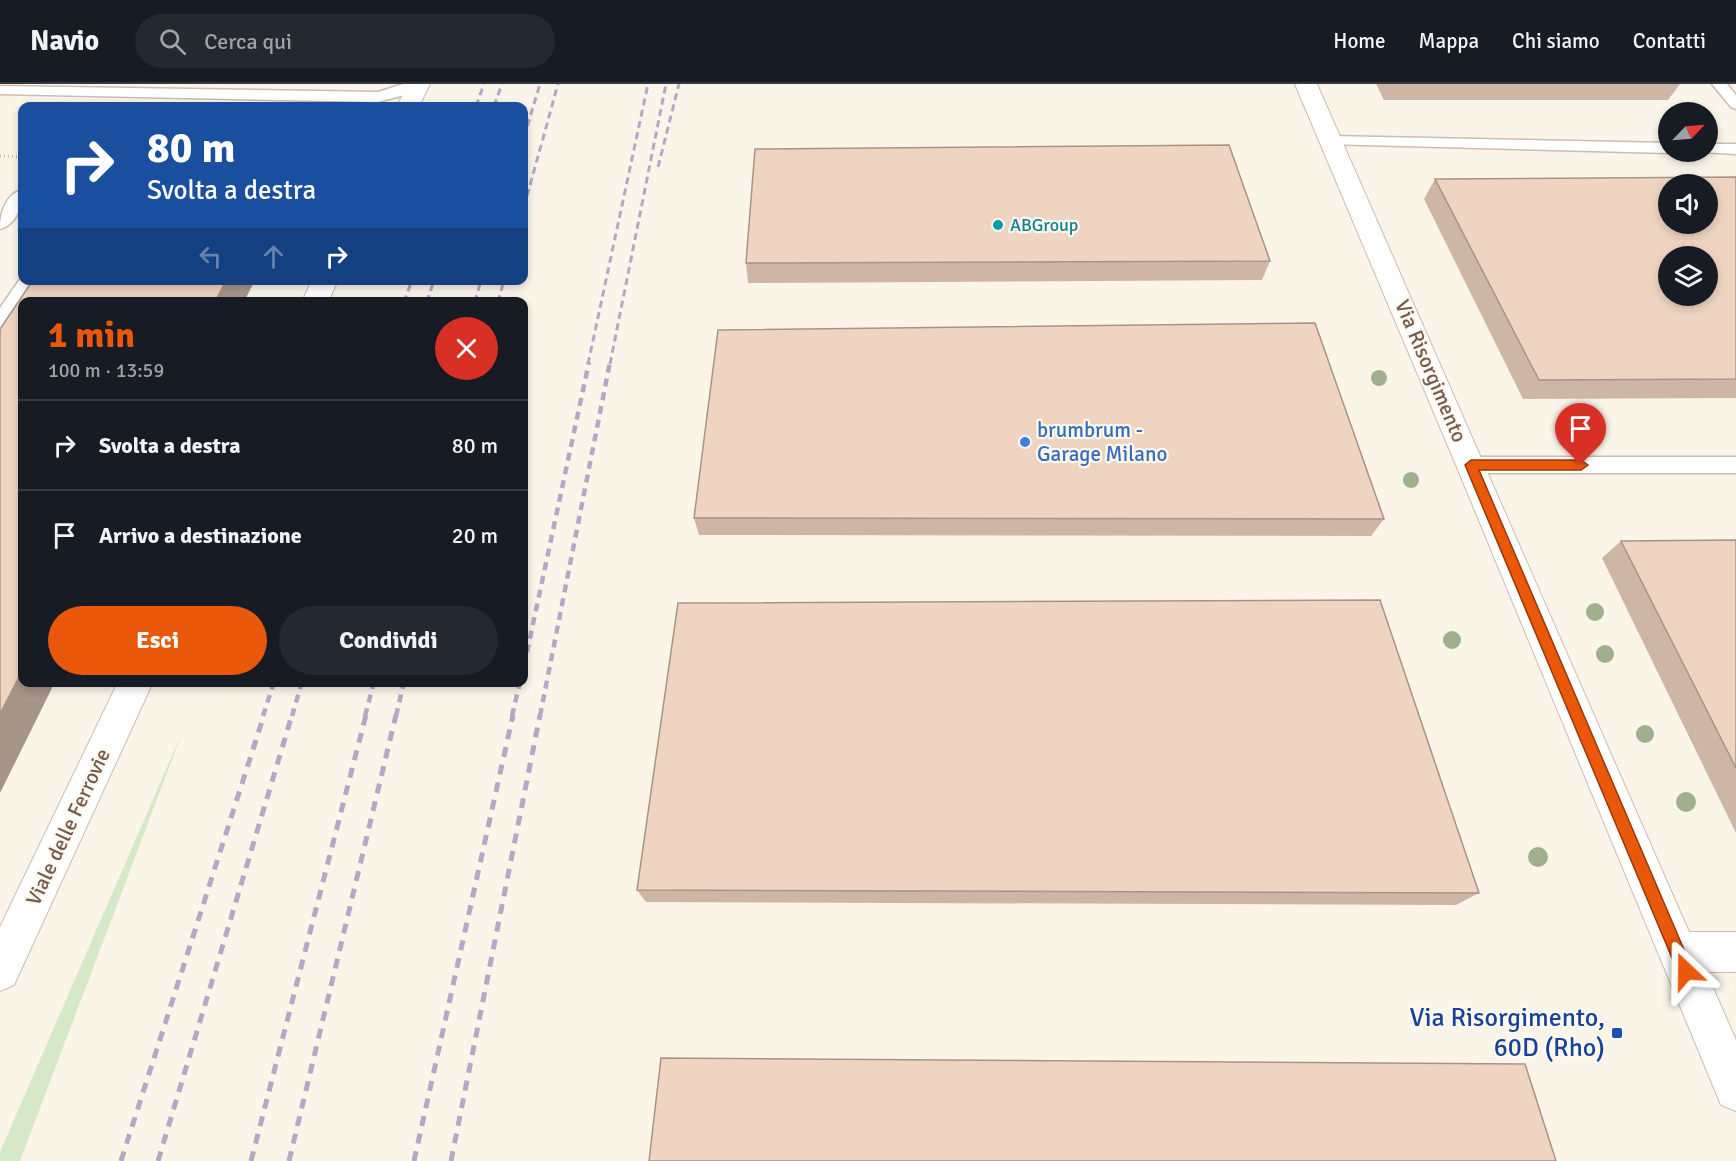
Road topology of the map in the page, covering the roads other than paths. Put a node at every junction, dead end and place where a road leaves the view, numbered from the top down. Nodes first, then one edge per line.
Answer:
1 (417, 84) edge
2 (1306, 84) edge
3 (1719, 84) edge
4 (104, 88) edge
5 (163, 89) edge
6 (0, 90) edge
7 (93, 102) edge
8 (154, 102) edge
9 (410, 102) edge
10 (1736, 104) edge
11 (1331, 141) junction
12 (1658, 148) edge
13 (1736, 148) edge
14 (1718, 149) edge
15 (18, 200) edge
16 (0, 224) edge
17 (26, 285) edge
18 (0, 322) edge
19 (1471, 465) junction
20 (1736, 465) edge
21 (134, 687) edge
22 (1677, 952) junction
23 (1736, 952) edge
24 (0, 971) edge
25 (1736, 1089) edge

1 - 5 lane
1 - 9 street
2 - 11 street, Via Risorgimento
3 - 10 lane
4 - 5 lane
4 - 6 lane
4 - 7 lane
5 - 8 lane
11 - 12 lane
11 - 19 street, Via Risorgimento
13 - 14 lane
15 - 16 lane
17 - 18 lane
19 - 20 lane
19 - 22 street, Via Risorgimento
21 - 24 street, Viale delle Ferrovie
22 - 23 street
22 - 25 street, Via Risorgimento

